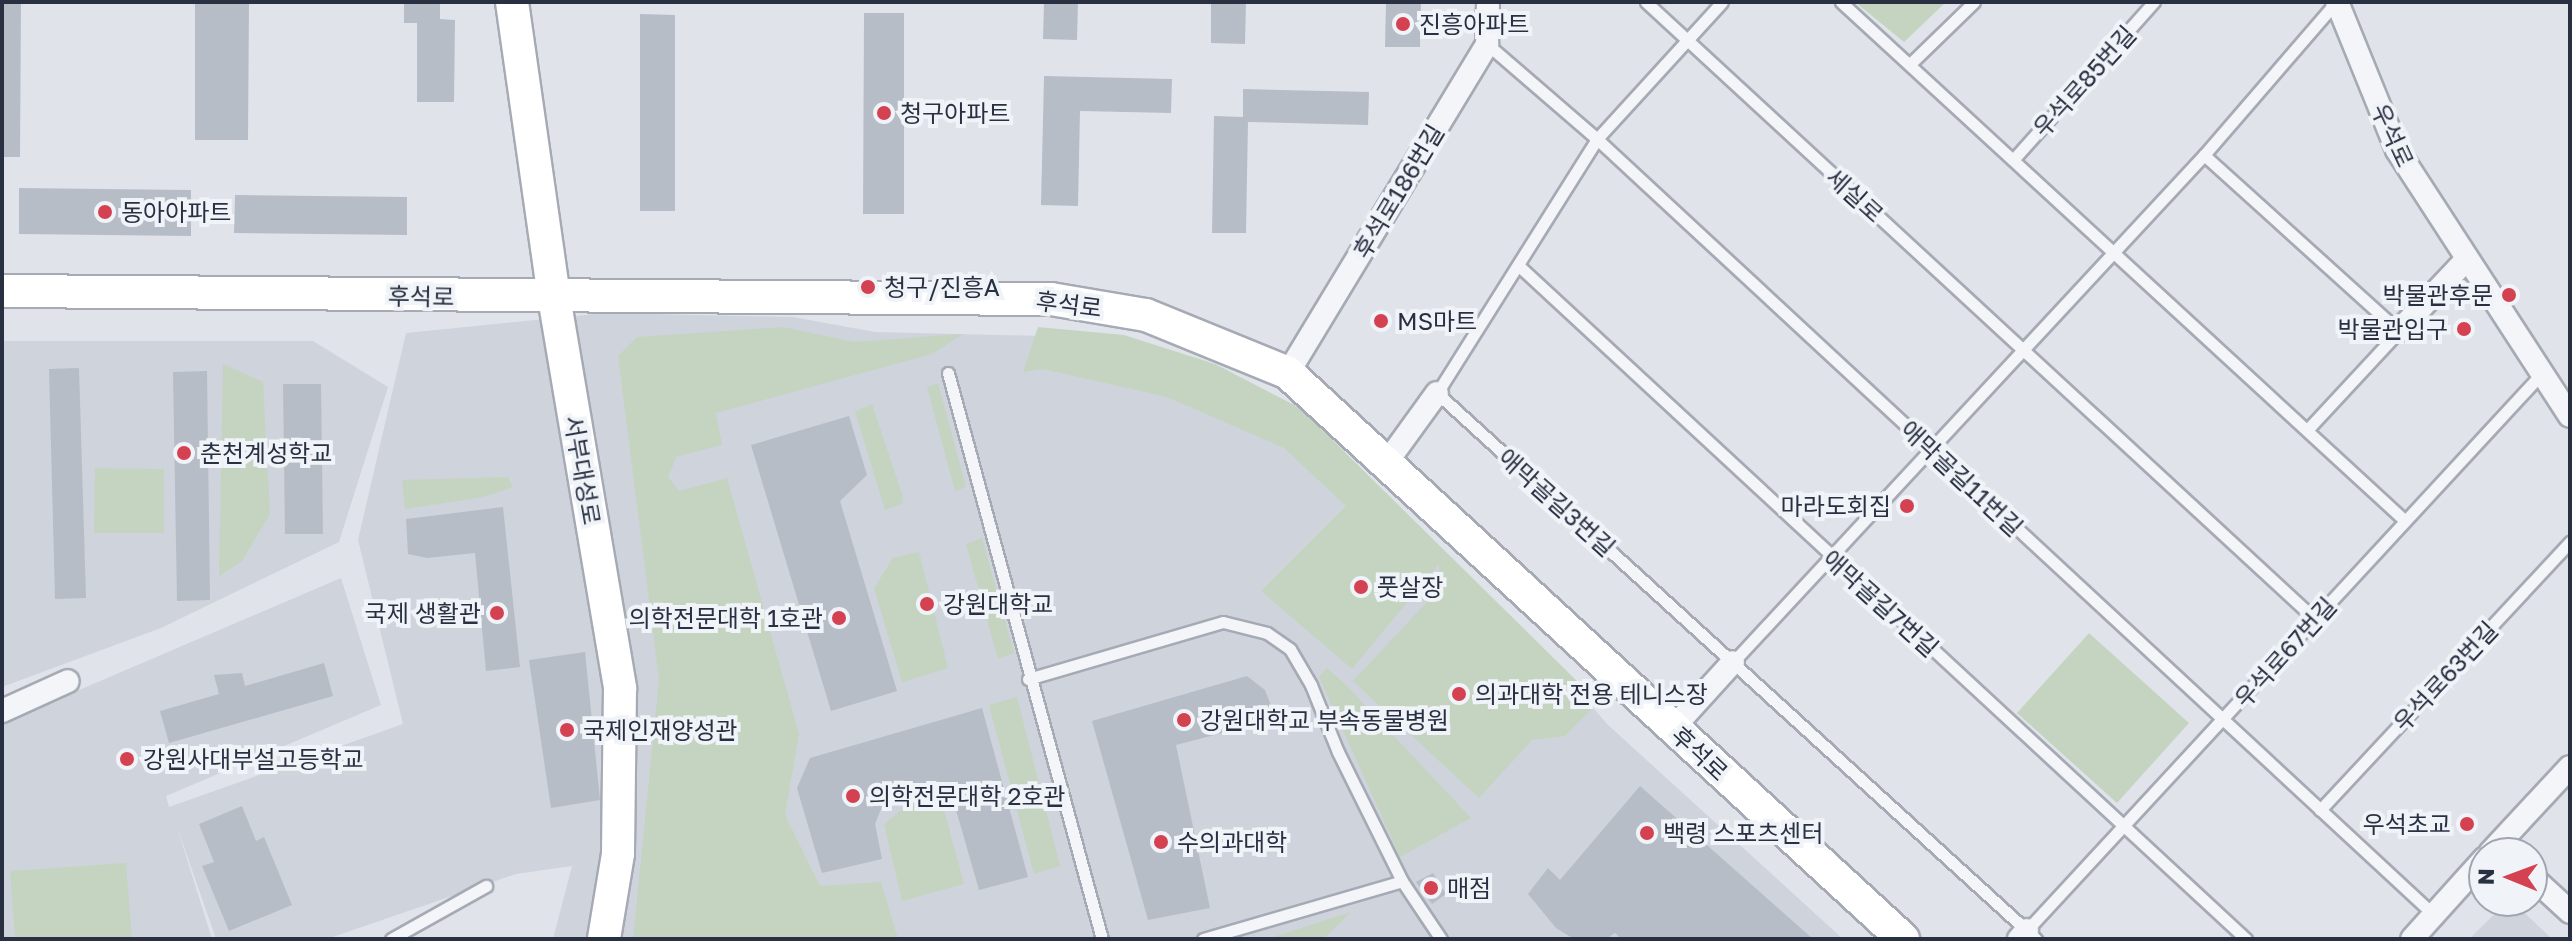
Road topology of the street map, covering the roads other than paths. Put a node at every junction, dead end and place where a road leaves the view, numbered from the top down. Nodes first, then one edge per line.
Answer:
1 (512, 2) edge
2 (1488, 2) edge
3 (1646, 2) edge
4 (1722, 2) edge
5 (1841, 2) edge
6 (1974, 2) edge
7 (2154, 2) edge
8 (2337, 2) edge
9 (1688, 42) junction
10 (1487, 44) junction
11 (1910, 64) junction
12 (1597, 139) junction
13 (2204, 155) junction
14 (2013, 160) junction
15 (2111, 250) junction
16 (2466, 260) junction
17 (1519, 266) junction
18 (2, 291) edge
19 (554, 297) junction
20 (2399, 331) junction
21 (2023, 348) junction
22 (948, 373) dead end
23 (1288, 373) junction
24 (2542, 373) junction
25 (1437, 393) junction
26 (2570, 416) edge
27 (2308, 429) junction
28 (1932, 450) junction
29 (1387, 462) junction
30 (2403, 519) junction
31 (2570, 542) edge
32 (1830, 557) junction
33 (2316, 620) junction
34 (1733, 662) junction
35 (1028, 679) junction
36 (68, 681) dead end
37 (2, 711) edge
38 (2223, 720) junction
39 (1673, 728) junction
40 (2570, 767) edge
41 (2320, 810) junction
42 (2126, 826) junction
43 (2507, 837) edge
44 (2468, 879) edge
45 (1402, 881) junction
46 (486, 886) dead end
47 (2548, 892) edge
48 (2570, 912) edge
49 (2434, 915) junction
50 (2027, 936) edge
51 (391, 939) edge
52 (604, 939) edge
53 (1102, 939) edge
54 (1203, 939) edge
55 (1441, 939) edge
56 (1903, 939) edge
57 (2246, 939) edge
58 (2412, 939) edge

1 - 19 street, 서부대성로
2 - 10 street, 후석로186번길
3 - 9 lane
4 - 9 lane
5 - 11 lane
6 - 11 lane
7 - 14 lane, 우석로85번길
8 - 13 lane
8 - 16 street, 우석로
9 - 12 lane
9 - 21 lane, 세실로
10 - 12 lane, 애막골길11번길
10 - 23 street, 후석로186번길
11 - 14 lane
12 - 17 lane
12 - 28 lane, 애막골길11번길
13 - 15 lane
13 - 20 lane
14 - 15 lane
15 - 21 lane
15 - 27 lane
16 - 20 street
16 - 24 street, 우석로
17 - 25 lane
17 - 32 lane, 애막골길7번길
18 - 19 street, 후석로
19 - 23 street, 후석로
19 - 52 street, 서부대성로
20 - 27 lane
21 - 28 lane
21 - 33 lane, 세실로
22 - 35 lane
23 - 29 street, 후석로
24 - 26 street, 우석로
24 - 30 lane, 우석로67번길
25 - 29 street
25 - 34 lane, 애막골길3번길
27 - 30 lane
28 - 32 lane
28 - 38 lane, 애막골길11번길
29 - 39 street, 후석로
30 - 33 lane, 우석로67번길
31 - 41 lane, 우석로63번길
32 - 34 lane
32 - 42 lane, 애막골길7번길
33 - 38 lane, 우석로67번길
34 - 39 street
34 - 50 lane, 애막골길3번길
35 - 45 lane
35 - 53 lane
36 - 37 street
38 - 41 lane, 애막골길11번길
38 - 42 lane, 우석로67번길
39 - 56 street, 후석로
40 - 43 street
41 - 49 lane, 애막골길11번길
42 - 50 lane, 우석로67번길
42 - 57 lane, 애막골길7번길
44 - 49 street
45 - 54 lane
45 - 55 lane
46 - 51 lane
47 - 48 street
49 - 58 street

